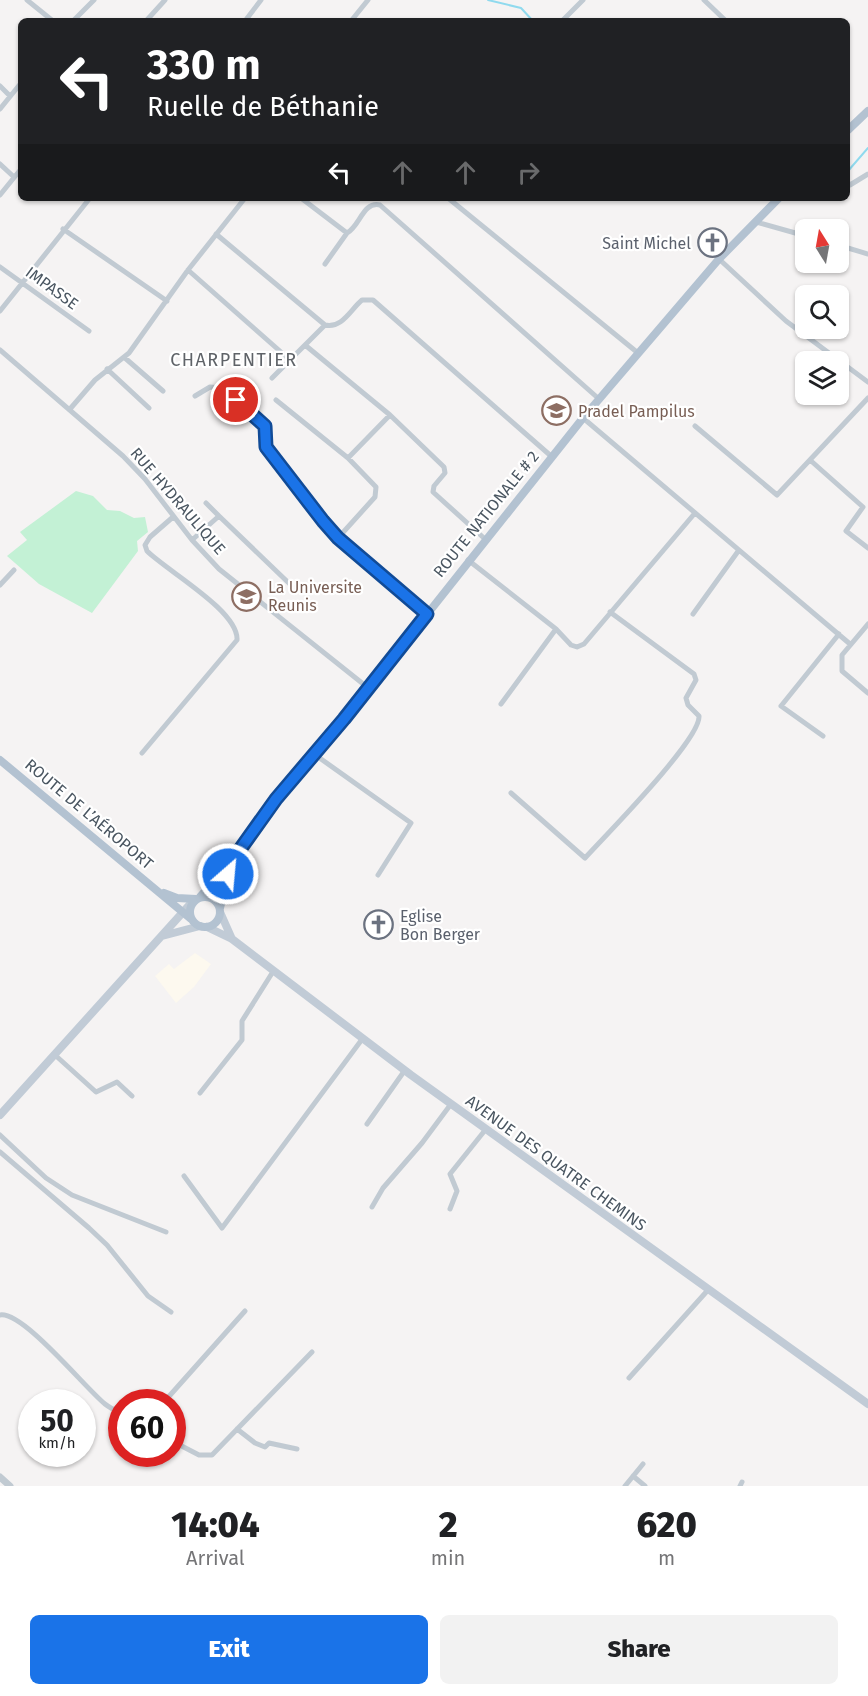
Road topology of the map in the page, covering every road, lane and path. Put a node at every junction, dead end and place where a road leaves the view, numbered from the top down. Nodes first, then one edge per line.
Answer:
1 (27, 0) edge
2 (94, 0) edge
3 (165, 0) edge
4 (261, 0) edge
5 (368, 0) edge
6 (583, 0) edge
7 (704, 0) edge
8 (714, 0) edge
9 (709, 5) junction
10 (49, 18) edge
11 (76, 18) edge
12 (149, 18) edge
13 (247, 18) edge
14 (353, 18) edge
15 (565, 18) edge
16 (723, 18) edge
17 (0, 86) edge
18 (18, 87) edge
19 (10, 96) junction
20 (0, 109) edge
21 (868, 111) edge
22 (850, 128) edge
23 (0, 164) edge
24 (18, 173) edge
25 (868, 174) edge
26 (14, 177) junction
27 (850, 185) edge
28 (0, 195) edge
29 (87, 201) edge
30 (243, 201) edge
31 (305, 201) edge
32 (452, 201) edge
33 (776, 201) edge
34 (756, 222) junction
35 (63, 229) junction
36 (347, 233) junction
37 (795, 233) edge
38 (216, 234) junction
39 (849, 248) edge
40 (868, 254) edge
41 (719, 259) junction
42 (325, 264) dead end
43 (0, 267) edge
44 (188, 270) junction
45 (22, 284) junction
46 (167, 300) junction
47 (0, 311) edge
48 (326, 325) junction
49 (89, 331) dead end
50 (305, 345) junction
51 (0, 350) edge
52 (638, 352) junction
53 (125, 358) junction
54 (290, 360) junction
55 (107, 369) junction
56 (272, 378) dead end
57 (868, 381) edge
58 (163, 391) dead end
59 (195, 396) dead end
60 (868, 398) edge
61 (599, 399) junction
62 (276, 400) dead end
63 (70, 408) junction
64 (149, 408) dead end
65 (390, 415) junction
66 (583, 418) junction
67 (695, 426) dead end
68 (551, 456) junction
69 (348, 458) junction
70 (810, 460) junction
71 (206, 503) dead end
72 (694, 513) junction
73 (219, 516) junction
74 (173, 518) junction
75 (338, 538) junction
76 (485, 539) junction
77 (192, 540) junction
78 (868, 548) edge
79 (739, 550) junction
80 (468, 560) junction
81 (14, 570) dead end
82 (0, 585) edge
83 (295, 589) dead end
84 (610, 612) junction
85 (427, 614) junction
86 (693, 614) dead end
87 (868, 624) edge
88 (556, 629) junction
89 (839, 634) junction
90 (850, 644) junction
91 (367, 687) junction
92 (868, 693) edge
93 (501, 704) dead end
94 (823, 736) dead end
95 (142, 753) dead end
96 (314, 754) junction
97 (0, 760) edge
98 (511, 793) dead end
99 (231, 862) junction
100 (378, 875) dead end
101 (158, 891) junction
102 (196, 899) junction
103 (220, 910) junction
104 (183, 912) junction
105 (191, 919) junction
106 (203, 927) junction
107 (161, 936) junction
108 (232, 939) junction
109 (274, 970) junction
110 (363, 1038) junction
111 (55, 1054) junction
112 (405, 1070) junction
113 (200, 1093) dead end
114 (132, 1096) dead end
115 (451, 1104) junction
116 (0, 1114) edge
117 (367, 1124) dead end
118 (486, 1129) junction
119 (0, 1135) edge
120 (0, 1152) edge
121 (184, 1176) dead end
122 (372, 1207) dead end
123 (450, 1209) dead end
124 (166, 1232) dead end
125 (708, 1290) junction
126 (245, 1311) dead end
127 (171, 1312) dead end
128 (0, 1315) edge
129 (312, 1352) dead end
130 (629, 1378) dead end
131 (176, 1389) edge
132 (868, 1404) edge
133 (108, 1407) edge
134 (237, 1429) junction
135 (186, 1448) edge
136 (297, 1449) dead end
137 (643, 1464) dead end
138 (633, 1476) junction
139 (0, 1477) edge
140 (10, 1486) edge
141 (625, 1486) edge
142 (645, 1486) edge

1 - 10 street
2 - 11 street
3 - 12 street
4 - 13 street
5 - 14 street
6 - 15 street
7 - 9 street
8 - 9 street
9 - 16 street
17 - 19 street
18 - 19 street
19 - 20 street
21 - 22 main road
23 - 26 street
24 - 26 street
25 - 27 street
26 - 28 street
29 - 35 street
30 - 38 street
31 - 36 street
32 - 52 street
33 - 34 main road, ROUTE NATIONALE # 2
34 - 37 street
34 - 41 main road, ROUTE NATIONALE # 2
35 - 45 street
35 - 46 street
36 - 42 street
36 - 61 street
38 - 44 street
38 - 48 street
39 - 40 street
41 - 52 main road, ROUTE NATIONALE # 2
41 - 57 street
43 - 45 street, IMPASSE
44 - 46 street
44 - 54 street
45 - 47 street
45 - 49 street, IMPASSE
46 - 53 street
48 - 50 street
48 - 68 street
50 - 54 street
50 - 65 street
51 - 63 street, RUE HYDRAULIQUE
52 - 61 main road, ROUTE NATIONALE # 2
53 - 55 street
53 - 58 street
54 - 56 street
55 - 63 street
55 - 64 street
59 - 75 street
60 - 70 street
61 - 66 main road, ROUTE NATIONALE # 2
62 - 69 street
63 - 74 street, RUE HYDRAULIQUE
65 - 69 street
65 - 76 street
66 - 68 main road, ROUTE NATIONALE # 2
66 - 72 street
67 - 70 street
68 - 76 main road, ROUTE NATIONALE # 2
69 - 75 street
70 - 78 street
71 - 73 street
72 - 79 street
72 - 84 street
73 - 77 street
73 - 83 street
74 - 77 street, RUE HYDRAULIQUE
74 - 95 street
75 - 85 street
76 - 80 main road, ROUTE NATIONALE # 2
77 - 91 street, RUE HYDRAULIQUE
79 - 86 street
79 - 89 street
80 - 85 main road, ROUTE NATIONALE # 2
80 - 88 street
81 - 82 street
84 - 88 street
84 - 98 street
85 - 91 main road, ROUTE NATIONALE # 2
87 - 90 street
88 - 93 street
89 - 90 street
89 - 94 street
90 - 92 street
91 - 96 main road, ROUTE NATIONALE # 2
96 - 99 main road, ROUTE NATIONALE # 2
96 - 100 street
97 - 101 main road, ROUTE DE L’AÉROPORT
99 - 102 main road, ROUTE NATIONALE # 2
99 - 103 main road, ROUTE NATIONALE # 2
101 - 102 main road, ROUTE DE L’AÉROPORT
101 - 104 main road, ROUTE DE L’AÉROPORT
102 - 103 main road
102 - 104 main road
102 - 105 main road
103 - 106 main road
103 - 108 main road, AVENUE DES QUATRE CHEMINS
104 - 105 main road, ROUTE DE L’AÉROPORT
104 - 107 main road
105 - 106 main road
106 - 107 main road
106 - 108 main road, AVENUE DES QUATRE CHEMINS
107 - 111 main road
108 - 109 main road, AVENUE DES QUATRE CHEMINS
109 - 110 main road, AVENUE DES QUATRE CHEMINS
109 - 113 street
110 - 112 main road, AVENUE DES QUATRE CHEMINS
110 - 121 street
111 - 114 street
111 - 116 main road
112 - 115 main road, AVENUE DES QUATRE CHEMINS
112 - 117 street
115 - 118 main road, AVENUE DES QUATRE CHEMINS
115 - 122 street
118 - 123 street
118 - 125 main road, AVENUE DES QUATRE CHEMINS
119 - 124 street
120 - 127 street
125 - 130 street
125 - 132 main road, AVENUE DES QUATRE CHEMINS
126 - 131 street
128 - 133 street
129 - 134 street
134 - 135 street
134 - 136 street
137 - 138 street
138 - 141 street
138 - 142 street
139 - 140 street

